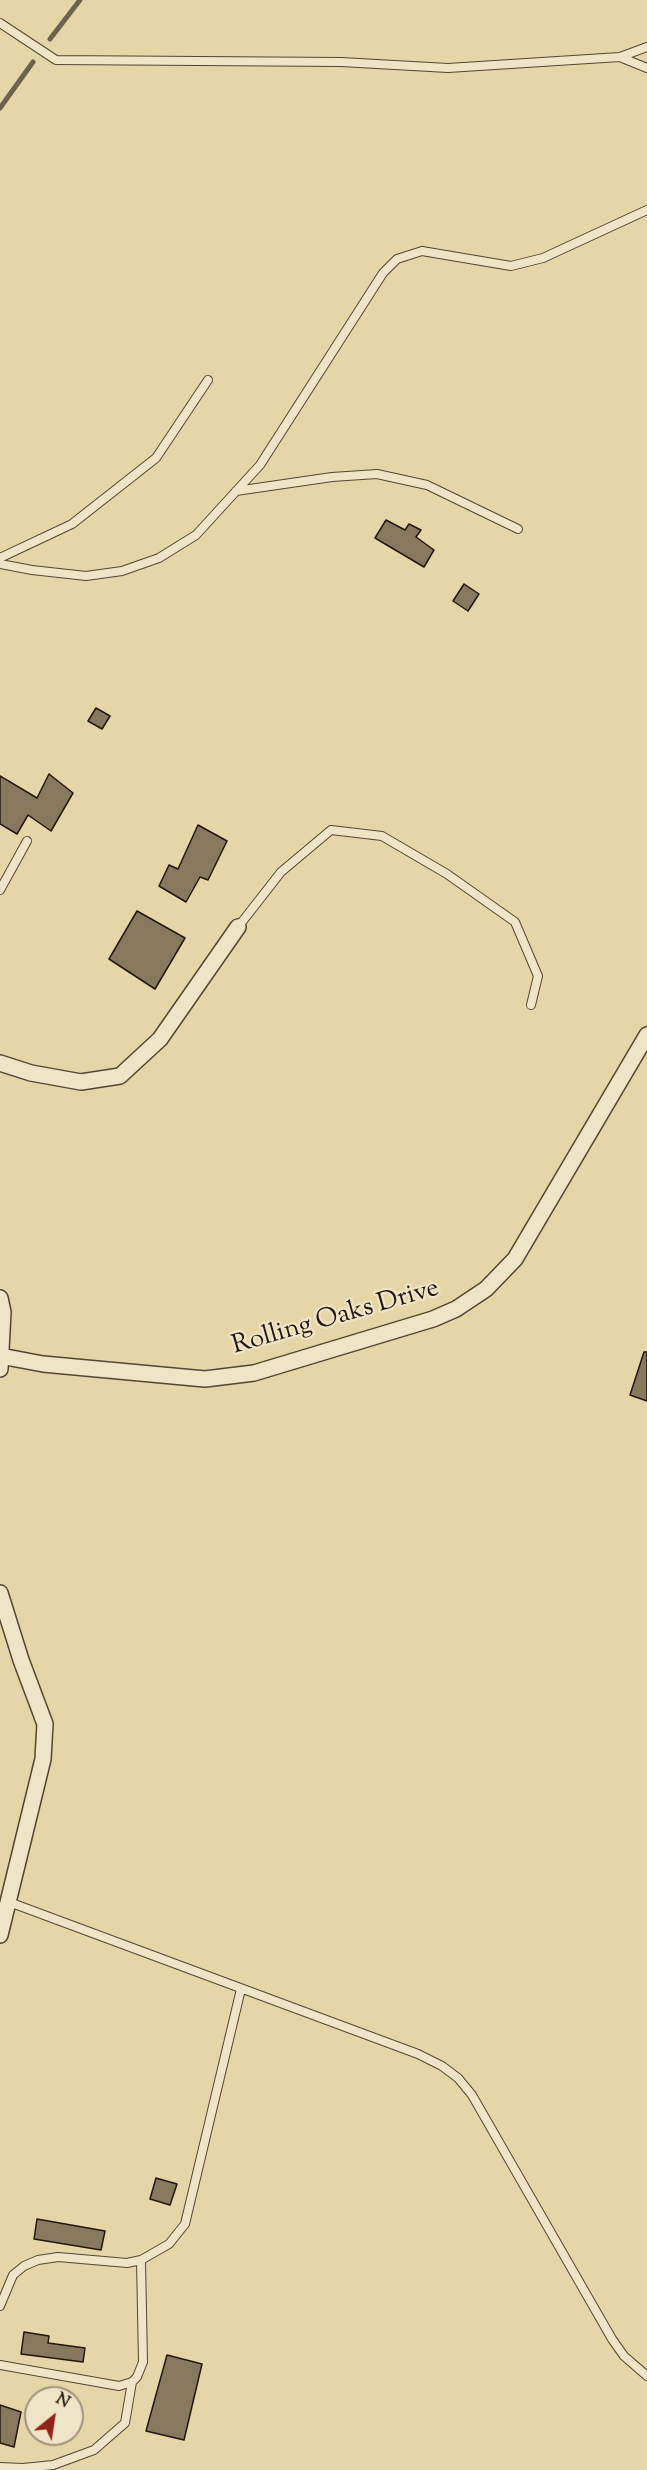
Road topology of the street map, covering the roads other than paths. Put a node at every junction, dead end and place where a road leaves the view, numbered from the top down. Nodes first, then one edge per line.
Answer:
1 (0, 23) edge
2 (647, 47) edge
3 (620, 57) junction
4 (647, 68) edge
5 (647, 210) edge
6 (208, 380) dead end
7 (236, 491) junction
8 (518, 529) dead end
9 (0, 558) edge
10 (0, 564) edge
11 (27, 841) dead end
12 (0, 890) edge
13 (238, 927) joint
14 (531, 1005) dead end
15 (647, 1035) edge
16 (0, 1063) edge
17 (0, 1298) edge
18 (1, 1356) edge
19 (0, 1369) edge
20 (0, 1593) edge
21 (9, 1902) junction
22 (0, 1935) edge
23 (241, 1989) junction
24 (141, 2260) junction
25 (0, 2306) edge
26 (0, 2365) edge
27 (647, 2376) edge
28 (132, 2382) junction
29 (0, 2467) edge

1 - 3 lane
2 - 3 lane
3 - 4 lane
5 - 7 lane
6 - 9 lane
7 - 8 lane
7 - 10 lane
11 - 12 lane
13 - 14 lane
13 - 16 street
15 - 18 street, Rolling Oaks Drive
17 - 18 street
18 - 19 street
20 - 21 street
21 - 22 street
21 - 23 lane
23 - 24 lane
23 - 27 lane
24 - 25 lane
24 - 28 lane
26 - 28 lane
28 - 29 lane

